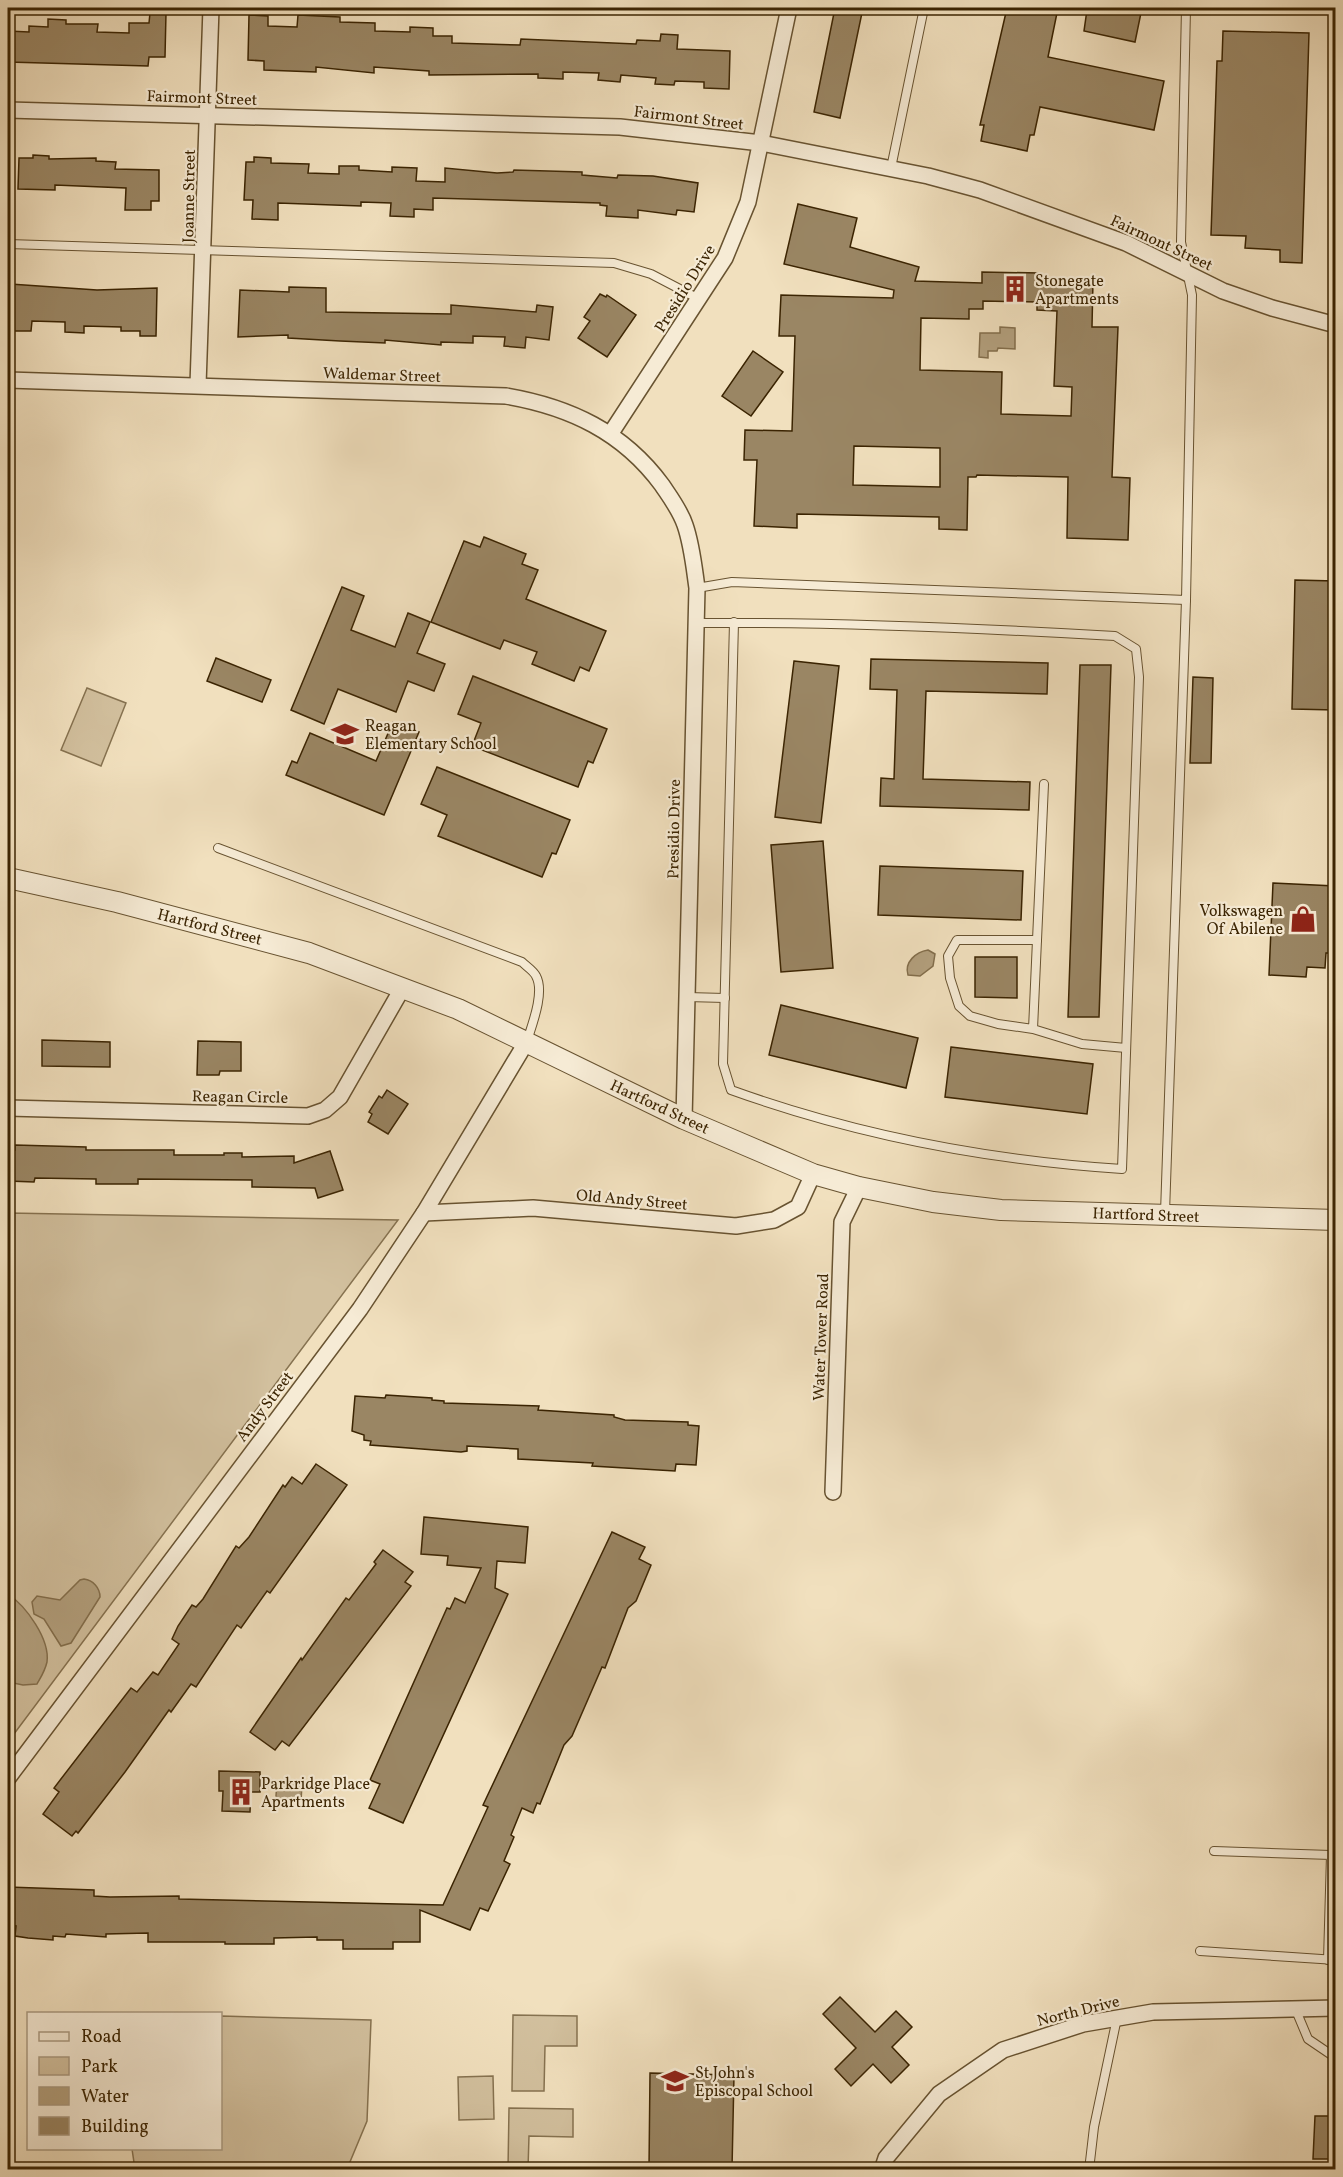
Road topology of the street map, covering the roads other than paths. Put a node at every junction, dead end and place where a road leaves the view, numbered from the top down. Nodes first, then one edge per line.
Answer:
1 (212, 8) edge
2 (767, 8) edge
3 (924, 8) edge
4 (1186, 8) edge
5 (788, 10) edge
6 (8, 110) edge
7 (207, 115) junction
8 (761, 143) junction
9 (891, 168) junction
10 (8, 244) edge
11 (205, 249) junction
12 (1187, 272) junction
13 (699, 299) junction
14 (1335, 325) edge
15 (8, 380) edge
16 (198, 384) junction
17 (611, 433) junction
18 (689, 541) joint
19 (697, 588) junction
20 (1186, 600) junction
21 (734, 622) junction
22 (696, 623) junction
23 (1044, 784) dead end
24 (218, 848) dead end
25 (8, 878) edge
26 (1037, 940) junction
27 (403, 987) junction
28 (687, 997) junction
29 (725, 998) junction
30 (1033, 1029) junction
31 (527, 1041) junction
32 (1126, 1048) junction
33 (8, 1108) edge
34 (684, 1119) junction
35 (813, 1174) junction
36 (859, 1187) junction
37 (424, 1213) junction
38 (1165, 1214) junction
39 (1335, 1221) edge
40 (833, 1492) dead end
41 (8, 1778) edge
42 (1214, 1851) dead end
43 (1200, 1951) dead end
44 (1332, 1960) edge
45 (1294, 2007) junction
46 (1335, 2008) edge
47 (1117, 2018) junction
48 (1335, 2058) edge
49 (882, 2169) edge
50 (1089, 2169) edge

1 - 7 street, Joanne Street
2 - 5 lane
3 - 9 lane
4 - 12 lane
5 - 8 street, Presidio Drive
6 - 7 street, Fairmont Street
7 - 8 street, Fairmont Street
7 - 11 street, Joanne Street
8 - 9 street, Fairmont Street
8 - 13 street, Presidio Drive
9 - 12 street, Fairmont Street
10 - 11 lane
11 - 13 lane
11 - 16 street, Joanne Street
12 - 14 street, Fairmont Street
12 - 20 lane
13 - 17 street, Presidio Drive
15 - 16 street, Waldemar Street
16 - 17 street, Waldemar Street
17 - 18 street, Waldemar Street
18 - 19 street, Presidio Drive
19 - 20 lane
19 - 22 street, Presidio Drive
20 - 38 lane
21 - 22 lane
21 - 29 lane
21 - 32 lane
22 - 28 street, Presidio Drive
23 - 26 lane
24 - 31 lane
25 - 27 street, Hartford Street
26 - 30 lane
26 - 30 lane
27 - 31 street, Hartford Street
27 - 33 street, Reagan Circle
28 - 29 lane
28 - 34 street, Presidio Drive
29 - 32 lane
30 - 32 lane
31 - 34 street, Hartford Street
31 - 37 street, Andy Street
34 - 35 street, Hartford Street
35 - 36 street, Hartford Street
35 - 37 street, Old Andy Street
36 - 38 street, Hartford Street
36 - 40 street, Water Tower Road
37 - 41 street, Andy Street
38 - 39 street, Hartford Street
42 - 44 lane
43 - 44 lane
45 - 46 street, North Drive
45 - 47 street, North Drive
45 - 48 lane
47 - 49 street, North Drive
47 - 50 lane

